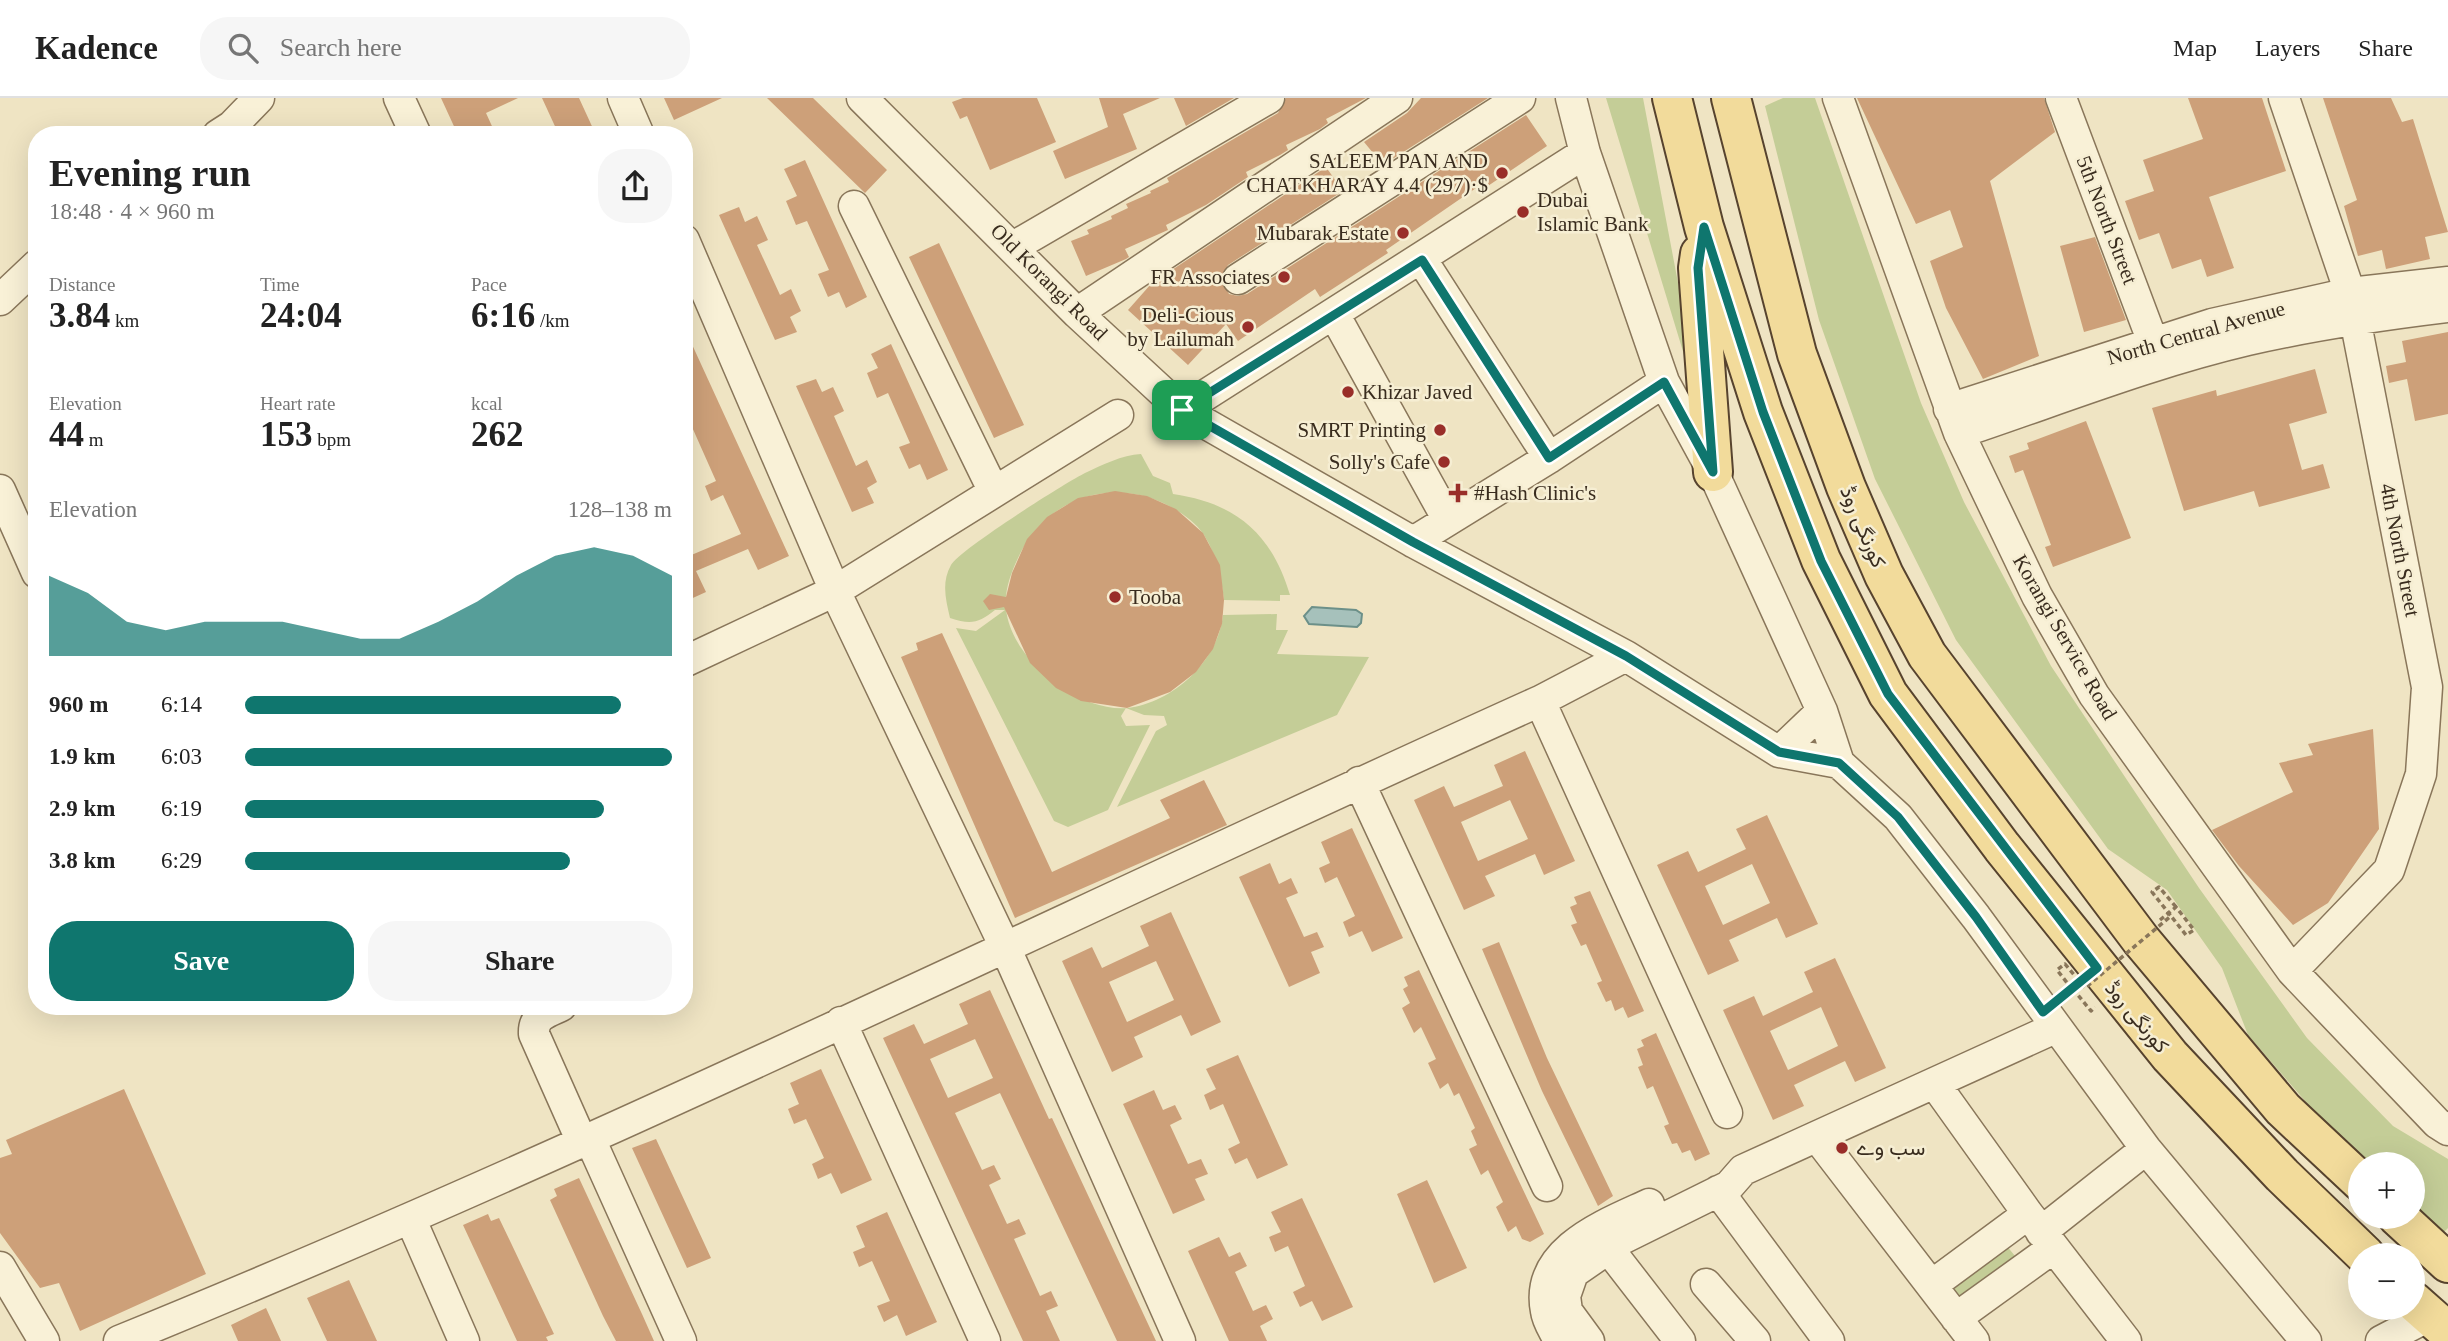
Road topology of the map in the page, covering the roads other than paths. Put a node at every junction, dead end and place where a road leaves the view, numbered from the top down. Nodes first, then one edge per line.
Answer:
1 (259, 98) edge
2 (399, 98) edge
3 (623, 98) edge
4 (862, 98) edge
5 (1269, 98) edge
6 (1397, 98) edge
7 (1520, 98) edge
8 (1571, 98) edge
9 (1672, 98) edge
10 (1731, 98) edge
11 (1838, 98) edge
12 (2061, 98) edge
13 (2284, 98) edge
14 (232, 126) edge
15 (412, 126) edge
16 (635, 126) edge
17 (1585, 153) junction
18 (854, 206) dead end
19 (1704, 227) junction
20 (1013, 247) junction
21 (1422, 260) junction
22 (693, 261) edge
23 (28, 274) edge
24 (1238, 279) dead end
25 (2448, 282) edge
26 (0, 300) edge
27 (2353, 305) junction
28 (2448, 307) edge
29 (1077, 313) junction
30 (1334, 314) junction
31 (2157, 353) junction
32 (1664, 382) junction
33 (1182, 410) junction
34 (1118, 415) dead end
35 (1954, 421) junction
36 (1549, 458) junction
37 (1713, 472) junction
38 (0, 490) edge
39 (994, 492) junction
40 (1448, 520) junction
41 (1413, 542) junction
42 (28, 553) edge
43 (835, 591) junction
44 (1626, 656) junction
45 (693, 658) edge
46 (1540, 701) junction
47 (1822, 711) junction
48 (1779, 752) junction
49 (1839, 763) junction
50 (1359, 782) junction
51 (1005, 947) junction
52 (2292, 971) junction
53 (542, 1015) edge
54 (2049, 1020) junction
55 (841, 1022) junction
56 (1935, 1084) junction
57 (1727, 1113) dead end
58 (2448, 1130) edge
59 (1818, 1138) junction
60 (586, 1140) junction
61 (2146, 1149) junction
62 (1743, 1170) junction
63 (2348, 1170) edge
64 (1548, 1186) dead end
65 (1718, 1191) junction
66 (411, 1220) junction
67 (2412, 1229) edge
68 (2041, 1231) junction
69 (2353, 1243) edge
70 (1608, 1248) junction
71 (2448, 1263) edge
72 (0, 1267) edge
73 (1706, 1284) dead end
74 (1932, 1285) junction
75 (2430, 1316) edge
76 (1965, 1329) edge
77 (44, 1341) edge
78 (119, 1341) edge
79 (464, 1341) edge
80 (681, 1341) edge
81 (985, 1341) edge
82 (1180, 1341) edge
83 (1559, 1341) edge
84 (1588, 1341) edge
85 (1680, 1341) edge
86 (1755, 1341) edge
87 (1829, 1341) edge
88 (2126, 1341) edge
89 (2306, 1341) edge
90 (2381, 1341) edge

1 - 14 street
2 - 15 street
3 - 16 street
4 - 20 street, Old Korangi Road
5 - 20 street
6 - 29 street
7 - 24 street
8 - 17 street
9 - 19 main road, کورنگی روڈ
10 - 63 main road, کورنگی روڈ
11 - 35 street, Korangi Service Road
12 - 31 street, 5th North Street
13 - 27 street, 4th North Street
17 - 21 street
17 - 32 street
18 - 39 street
19 - 37 main road
19 - 69 main road, کورنگی روڈ
20 - 29 street, Old Korangi Road
21 - 30 street
21 - 36 street
22 - 43 street
23 - 26 street
25 - 27 street, North Central Avenue
27 - 28 street, North Central Avenue
27 - 31 street, North Central Avenue
27 - 52 street, 4th North Street
29 - 33 street, Old Korangi Road
30 - 33 street
30 - 40 street
31 - 35 street, North Central Avenue
32 - 36 street
32 - 37 street
33 - 41 street, Old Korangi Road
34 - 39 street
35 - 52 street, Korangi Service Road
36 - 40 street
37 - 47 street
38 - 42 street
39 - 43 street
40 - 41 street
41 - 44 street, Old Korangi Road
43 - 45 street
43 - 51 street
44 - 46 street
44 - 48 street, Old Korangi Road
46 - 50 street
46 - 57 street
47 - 48 street
47 - 49 street
48 - 49 street, Old Korangi Road
49 - 54 street
50 - 51 street
50 - 64 street
51 - 55 street
51 - 82 street
52 - 58 street, Korangi Service Road
53 - 60 street
54 - 56 street
54 - 61 street
55 - 60 street
55 - 81 street
56 - 59 street
56 - 68 street
59 - 62 street
59 - 74 street
60 - 66 street
60 - 80 street
61 - 68 street
61 - 89 street
62 - 65 street
62 - 83 street
65 - 70 street
65 - 87 street
66 - 78 street
66 - 79 street
67 - 71 main road
68 - 74 street
68 - 76 street
68 - 88 street
70 - 84 street
70 - 85 street
72 - 77 street
73 - 86 street
74 - 76 street
75 - 90 street

